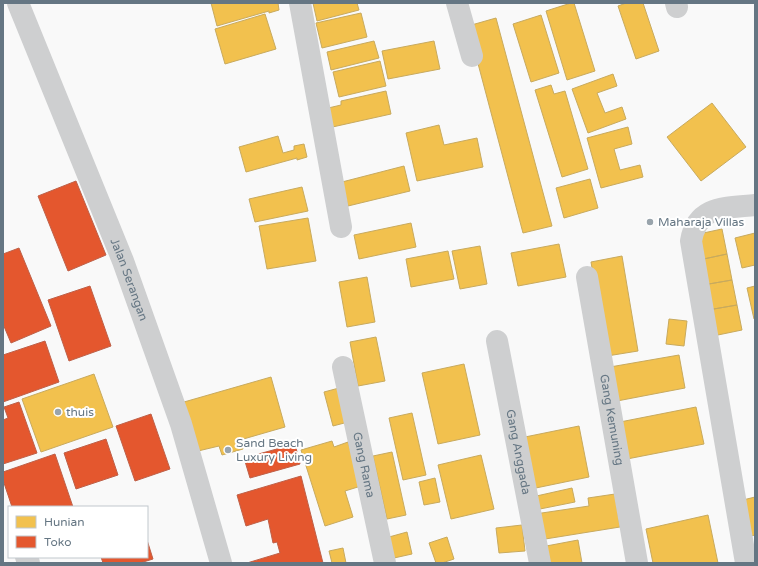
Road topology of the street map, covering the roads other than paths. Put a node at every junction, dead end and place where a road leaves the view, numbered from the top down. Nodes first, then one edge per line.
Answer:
1 (18, 3) edge
2 (300, 3) edge
3 (457, 3) edge
4 (472, 56) dead end
5 (755, 205) edge
6 (341, 227) dead end
7 (587, 277) dead end
8 (496, 341) dead end
9 (343, 368) dead end
10 (221, 563) edge
11 (385, 563) edge
12 (540, 563) edge
13 (637, 563) edge
14 (746, 563) edge

1 - 10 street, Jalan Serangan
2 - 6 street
3 - 4 street
5 - 14 street
7 - 13 street, Gang Kemuning
8 - 12 street, Gang Anggada
9 - 11 street, Gang Rama

